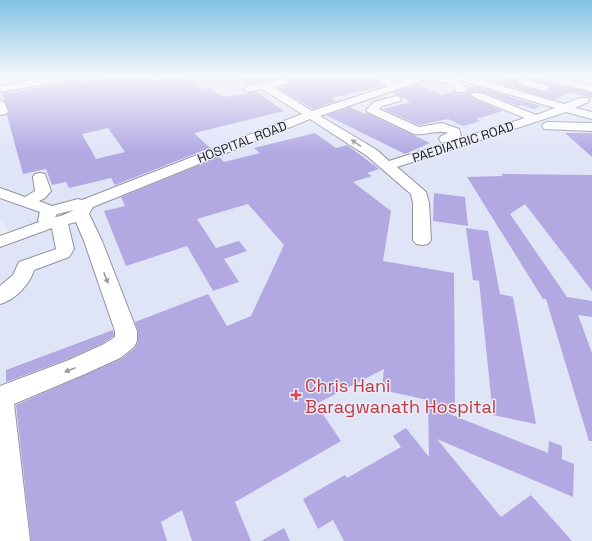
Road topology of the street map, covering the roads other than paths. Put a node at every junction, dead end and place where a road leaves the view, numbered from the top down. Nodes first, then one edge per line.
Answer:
1 (289, 101) edge
2 (352, 101) edge
3 (383, 101) edge
4 (494, 101) edge
5 (349, 102) junction
6 (578, 102) edge
7 (378, 104) junction
8 (521, 113) junction
9 (311, 115) junction
10 (592, 116) edge
11 (535, 118) junction
12 (497, 119) dead end
13 (552, 123) dead end
14 (592, 126) edge
15 (445, 139) dead end
16 (387, 166) junction
17 (40, 177) dead end
18 (0, 193) edge
19 (26, 202) junction
20 (82, 209) junction
21 (53, 217) junction
22 (0, 234) edge
23 (422, 240) dead end
24 (0, 297) edge
25 (0, 397) edge
26 (14, 541) edge

1 - 9 lane
2 - 5 lane, HOSPITAL ROAD
3 - 7 lane
4 - 8 lane
5 - 7 lane
5 - 9 lane, HOSPITAL ROAD
6 - 10 lane
6 - 11 lane, PAEDIATRIC ROAD
7 - 15 lane
8 - 11 lane
8 - 12 lane
16 -> 9 lane
9 - 20 lane, HOSPITAL ROAD
11 - 16 lane, PAEDIATRIC ROAD
13 - 14 lane
16 - 23 lane
17 - 19 lane
18 - 19 lane
19 - 21 lane
20 - 21 lane, HOSPITAL ROAD
20 -> 25 lane
21 - 22 lane, HOSPITAL ROAD
21 - 24 lane
25 - 26 lane

